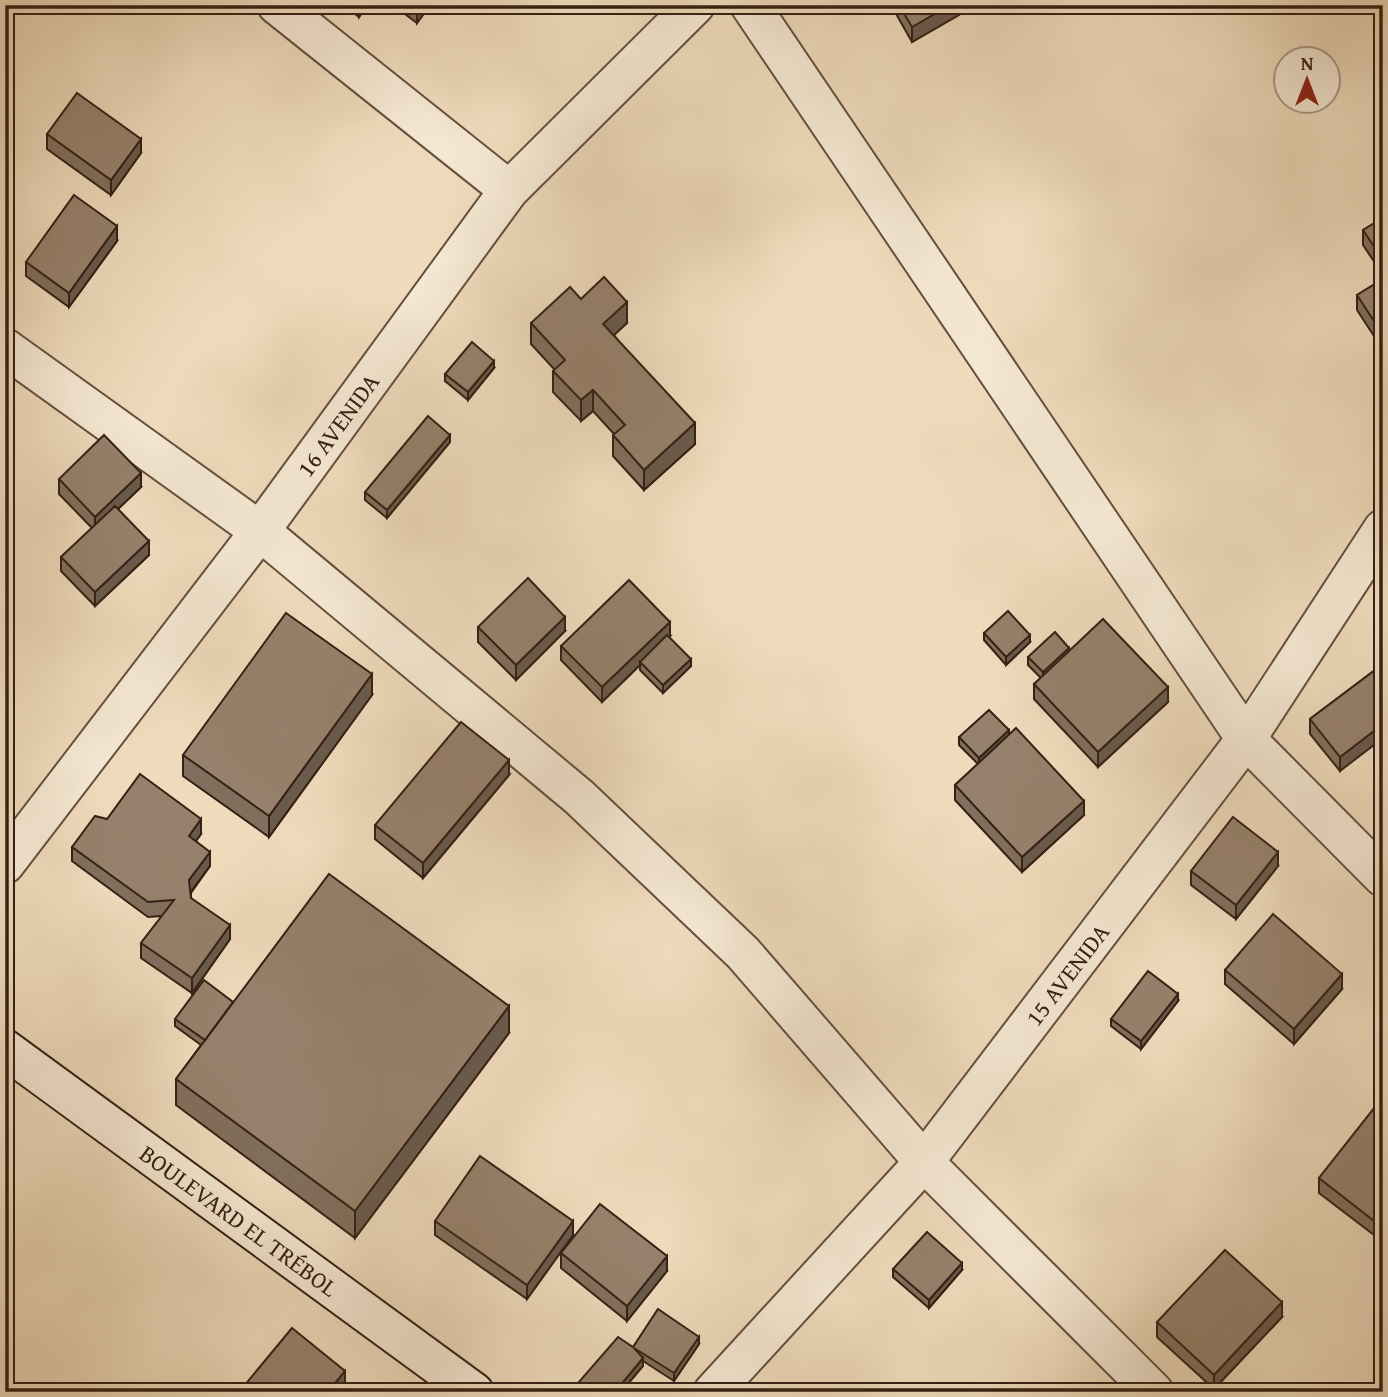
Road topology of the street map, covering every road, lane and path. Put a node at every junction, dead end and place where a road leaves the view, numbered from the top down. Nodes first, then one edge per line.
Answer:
1 (277, 5) edge
2 (695, 5) edge
3 (750, 5) edge
4 (509, 190) junction
5 (5, 348) edge
6 (1383, 529) edge
7 (260, 531) junction
8 (1246, 739) junction
9 (5, 864) edge
10 (1383, 877) edge
11 (5, 1049) edge
12 (924, 1162) junction
13 (474, 1392) edge
14 (713, 1392) edge
15 (1154, 1392) edge

1 - 4 street
2 - 4 street, 16 AVENIDA
3 - 8 street
4 - 7 street, 16 AVENIDA
5 - 7 street
6 - 8 street, 15 AVENIDA
7 - 9 street, 16 AVENIDA
7 - 12 street
8 - 10 street
8 - 12 street, 15 AVENIDA
11 - 13 street, BOULEVARD EL TRÉBOL
12 - 14 street, 15 AVENIDA
12 - 15 street

